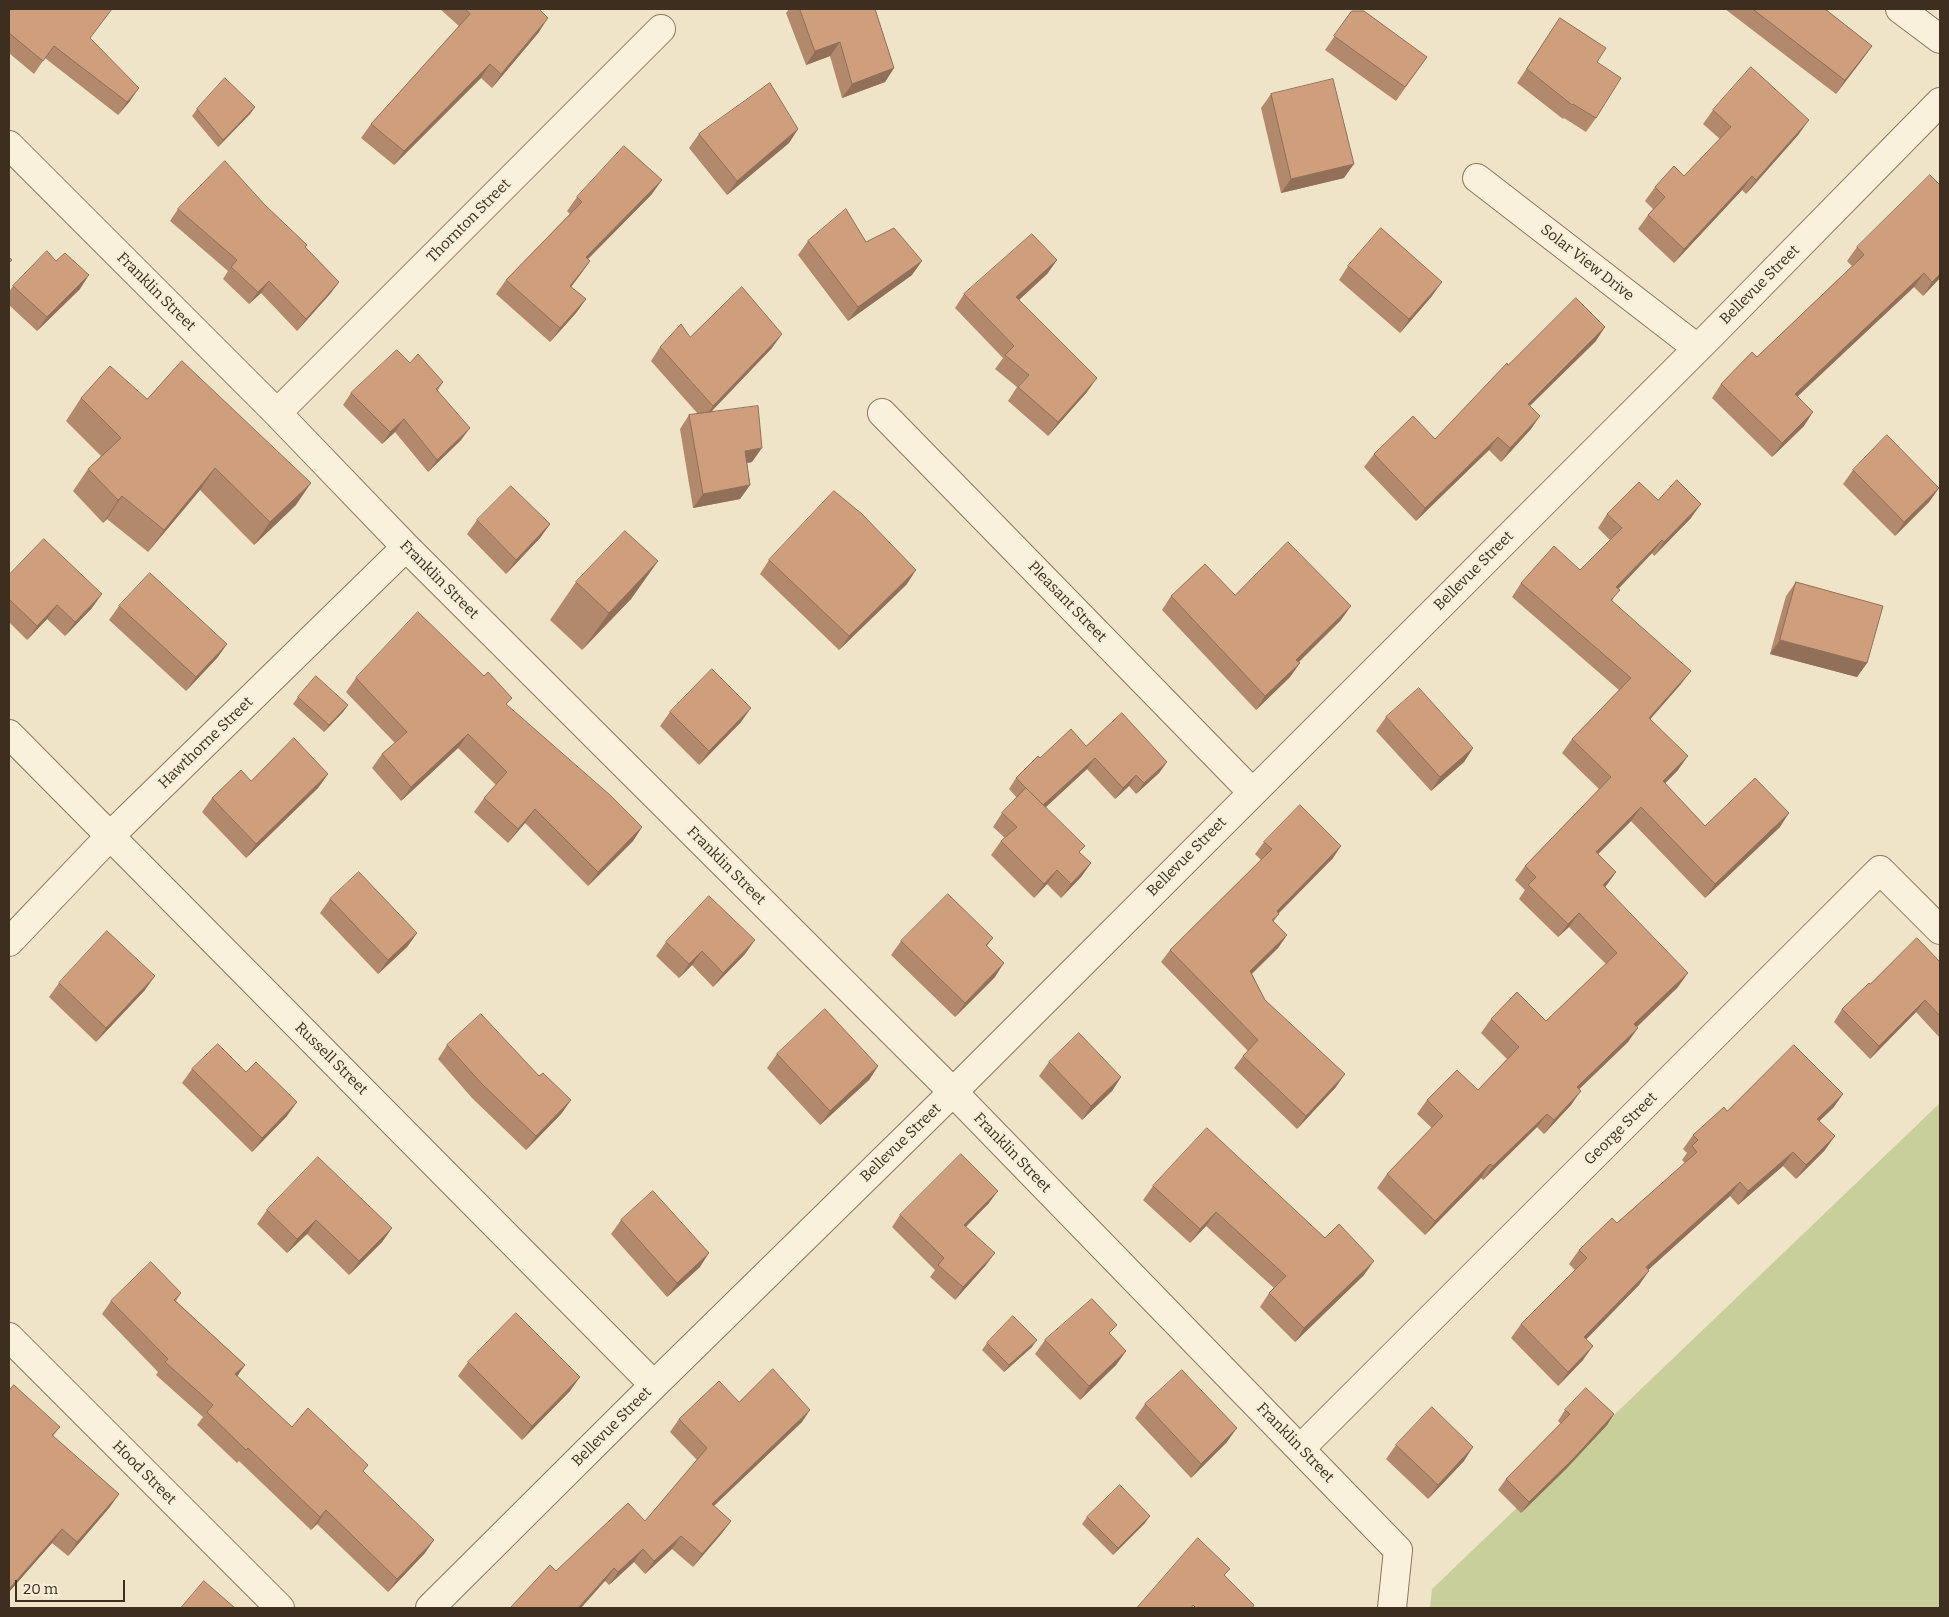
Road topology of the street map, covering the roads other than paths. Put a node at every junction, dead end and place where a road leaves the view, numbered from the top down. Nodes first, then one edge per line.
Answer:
1 (1900, 9) edge
2 (661, 29) dead end
3 (1940, 39) edge
4 (1940, 102) edge
5 (9, 145) edge
6 (1478, 178) dead end
7 (1697, 348) junction
8 (277, 413) junction
9 (882, 413) dead end
10 (406, 547) junction
11 (9, 734) edge
12 (1252, 792) junction
13 (110, 836) junction
14 (1940, 930) edge
15 (9, 942) edge
16 (953, 1092) junction
17 (9, 1337) edge
18 (654, 1385) junction
19 (1300, 1448) junction
20 (280, 1608) edge
21 (430, 1608) edge
22 (1392, 1608) edge

1 - 3 street
2 - 8 street, Thornton Street
4 - 7 street, Bellevue Street
5 - 8 street, Franklin Street
6 - 7 street, Solar View Drive
7 - 12 street, Bellevue Street
8 - 10 street, Franklin Street
9 - 12 street, Pleasant Street
10 - 13 street, Hawthorne Street
10 - 16 street, Franklin Street
11 - 13 street, Russell Street
12 - 16 street, Bellevue Street
13 - 15 street, Hawthorne Street
13 - 18 street, Russell Street
14 - 19 street, George Street
16 - 18 street, Bellevue Street
16 - 19 street, Franklin Street
17 - 20 street, Hood Street
18 - 21 street, Bellevue Street
19 - 22 street, Franklin Street

